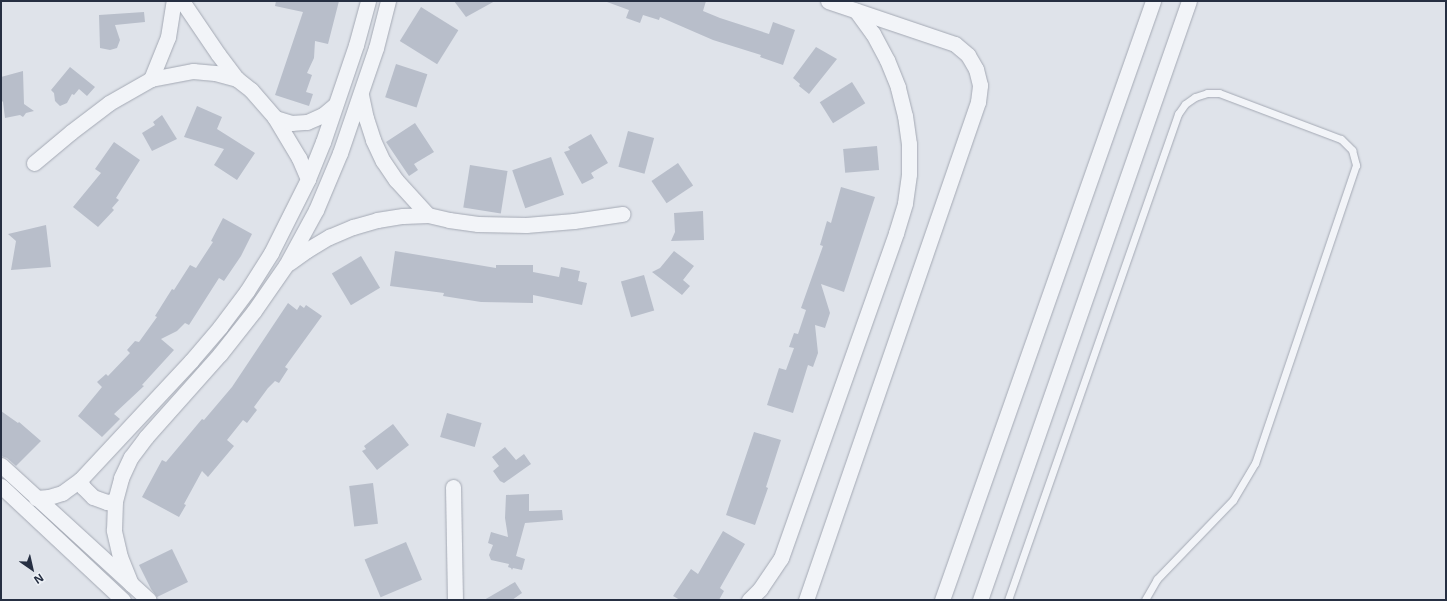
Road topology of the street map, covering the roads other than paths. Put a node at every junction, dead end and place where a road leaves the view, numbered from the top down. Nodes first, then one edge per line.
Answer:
1 (174, 1) edge
2 (182, 1) edge
3 (368, 1) edge
4 (828, 1) edge
5 (1153, 1) edge
6 (1189, 1) edge
7 (389, 4) edge
8 (856, 11) junction
9 (356, 45) junction
10 (376, 48) junction
11 (151, 78) junction
12 (237, 79) junction
13 (361, 95) junction
14 (335, 105) junction
15 (275, 118) junction
16 (34, 163) dead end
17 (308, 179) junction
18 (622, 214) dead end
19 (428, 215) junction
20 (272, 253) junction
21 (286, 266) junction
22 (1, 465) edge
23 (80, 480) junction
24 (1, 486) edge
25 (453, 487) dead end
26 (36, 498) junction
27 (1, 500) edge
28 (115, 501) junction
29 (26, 509) junction
30 (131, 584) junction
31 (457, 599) edge
32 (123, 600) edge
33 (149, 600) edge
34 (750, 600) edge
35 (806, 600) edge
36 (942, 600) edge
37 (980, 600) edge
38 (1008, 600) edge
39 (1146, 600) edge

1 - 11 street
2 - 12 street
3 - 9 street
4 - 8 street
5 - 36 street
6 - 37 street
7 - 10 street
8 - 34 street
8 - 35 street
9 - 10 street
9 - 14 street
10 - 13 street
11 - 12 street
11 - 16 street
12 - 15 street
13 - 19 street
13 - 21 street
14 - 15 street
14 - 17 street
15 - 17 street
17 - 20 street
18 - 19 street
19 - 21 street
20 - 21 street
20 - 23 street
21 - 28 street
22 - 26 street
23 - 26 street
23 - 28 street
24 - 29 street
25 - 31 street
26 - 30 street
27 - 29 street
28 - 30 street
29 - 32 street
30 - 33 street
38 - 39 lane

